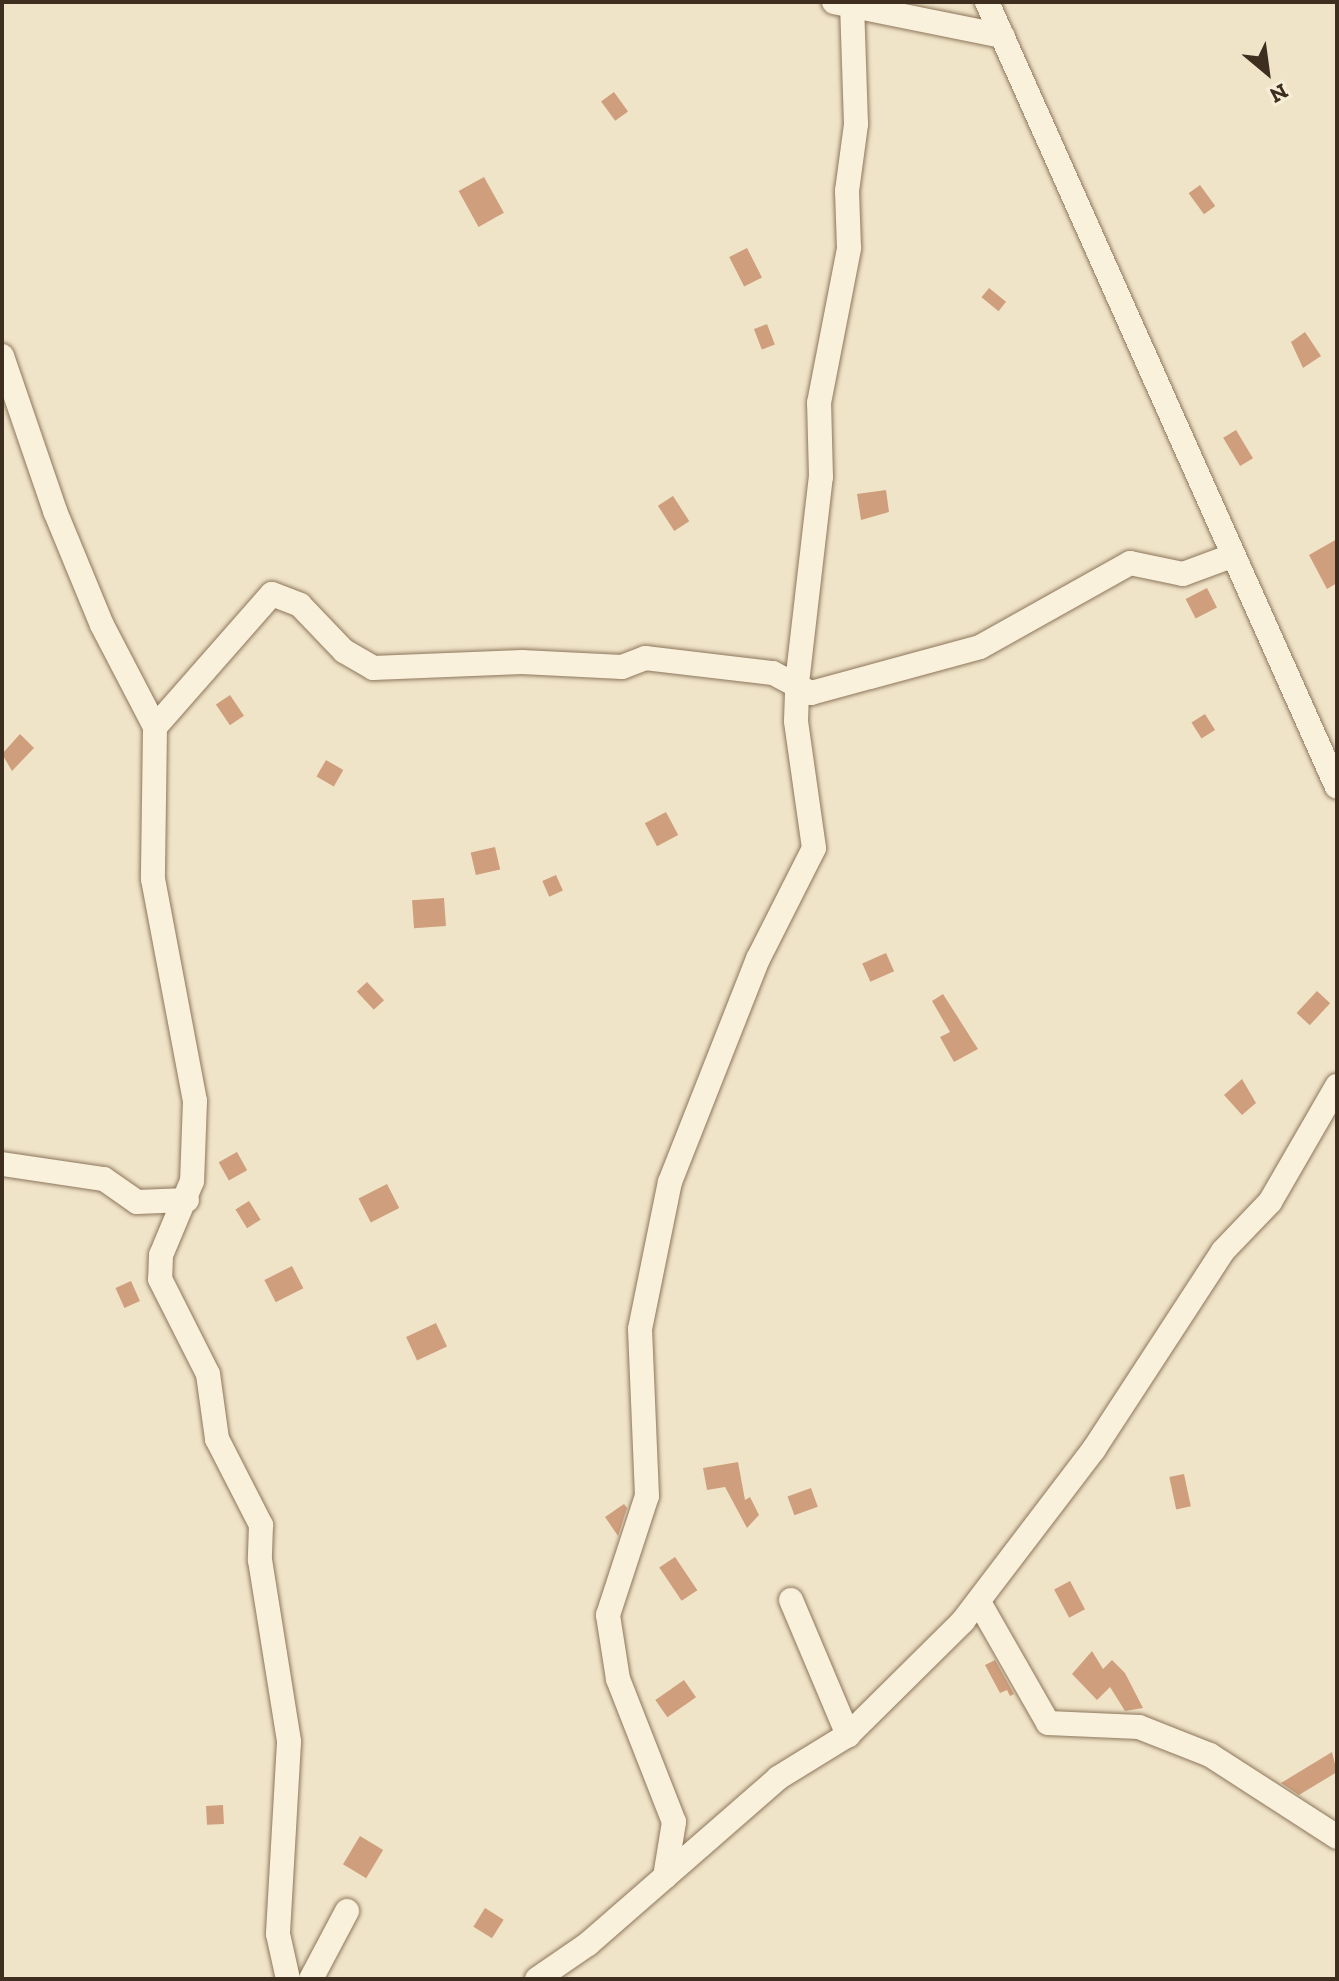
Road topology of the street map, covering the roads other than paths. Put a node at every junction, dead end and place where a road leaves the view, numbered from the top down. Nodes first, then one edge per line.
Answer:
1 (987, 2) edge
2 (846, 3) edge
3 (1003, 36) junction
4 (2, 356) edge
5 (1234, 555) junction
6 (797, 686) junction
7 (155, 727) junction
8 (1337, 787) edge
9 (1337, 1086) edge
10 (2, 1164) edge
11 (187, 1200) junction
12 (791, 1600) dead end
13 (979, 1602) junction
14 (848, 1735) junction
15 (1337, 1837) edge
16 (665, 1877) junction
17 (347, 1911) dead end
18 (288, 1979) edge
19 (311, 1979) edge
20 (537, 1979) edge

1 - 3 street
2 - 3 street
2 - 6 street
3 - 5 street
4 - 7 street
5 - 6 street
5 - 8 street
6 - 7 street
6 - 16 street
7 - 11 street
9 - 13 street
10 - 11 street
11 - 18 street
12 - 14 street
13 - 14 street
13 - 15 street
14 - 16 street
16 - 20 street
17 - 19 street

